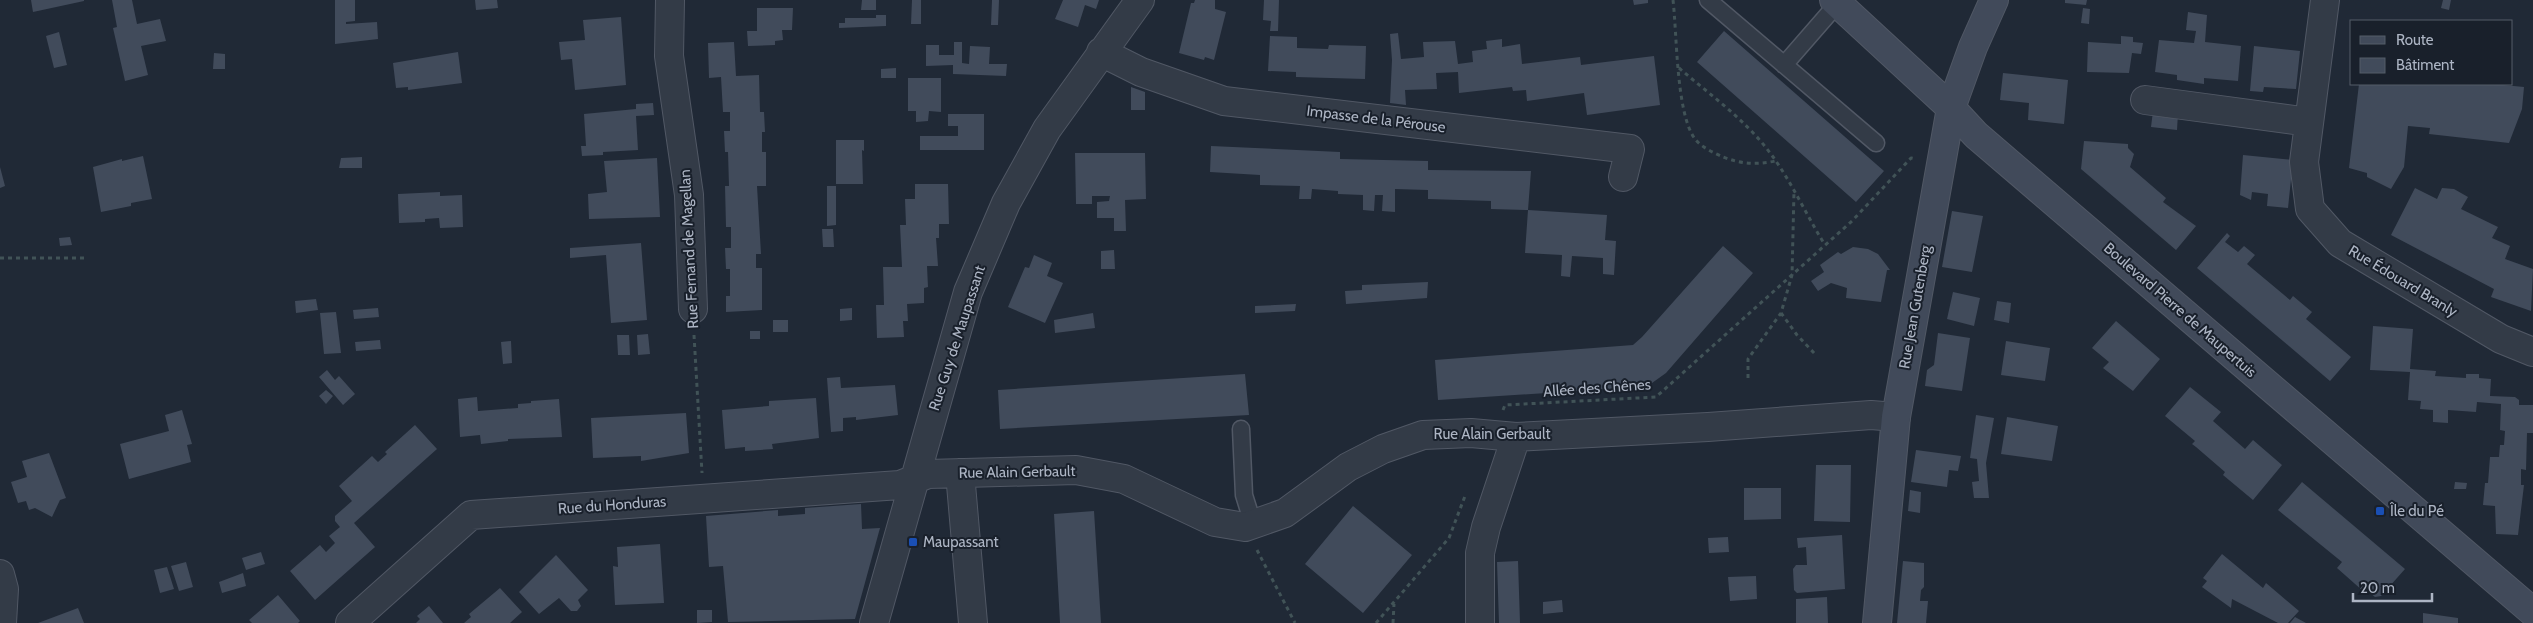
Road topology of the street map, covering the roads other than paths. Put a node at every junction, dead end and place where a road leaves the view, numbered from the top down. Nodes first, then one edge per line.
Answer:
1 (670, 0) edge
2 (1140, 0) edge
3 (1708, 0) edge
4 (1994, 0) edge
5 (2325, 0) edge
6 (1836, 2) edge
7 (1101, 52) junction
8 (1784, 65) junction
9 (2145, 100) dead end
10 (1951, 108) junction
11 (2309, 122) junction
12 (1876, 143) dead end
13 (1623, 177) dead end
14 (693, 309) road end
15 (2533, 352) edge
16 (1896, 417) junction
17 (1242, 429) dead end
18 (1503, 437) junction
19 (960, 473) junction
20 (914, 479) junction
21 (1249, 526) junction
22 (0, 574) edge
23 (2533, 612) edge
24 (2, 623) edge
25 (350, 623) edge
26 (874, 623) edge
27 (973, 623) edge
28 (1480, 623) edge
29 (1877, 623) edge

1 - 14 street, Rue Fernand de Magellan
2 - 7 street, Rue Guy de Maupassant
3 - 8 lane
4 - 10 street, Rue Jean Gutenberg
5 - 11 street, Rue Édouard Branly
6 - 8 lane
6 - 10 street, Boulevard Pierre de Maupertuis
7 - 13 street, Impasse de la Pérouse
7 - 20 street, Rue Guy de Maupassant
8 - 12 lane
9 - 11 street
10 - 16 street, Rue Jean Gutenberg
10 - 23 street, Boulevard Pierre de Maupertuis
11 - 15 street, Rue Édouard Branly
16 - 18 street, Rue Alain Gerbault
16 - 29 street, Rue Jean Gutenberg
17 - 21 lane
18 - 21 street, Rue Alain Gerbault
18 - 28 street
19 - 20 street, Rue Alain Gerbault
19 - 21 street, Rue Alain Gerbault
19 - 27 street
20 - 25 street, Rue du Honduras
20 - 26 street, Rue Guy de Maupassant
22 - 24 street

